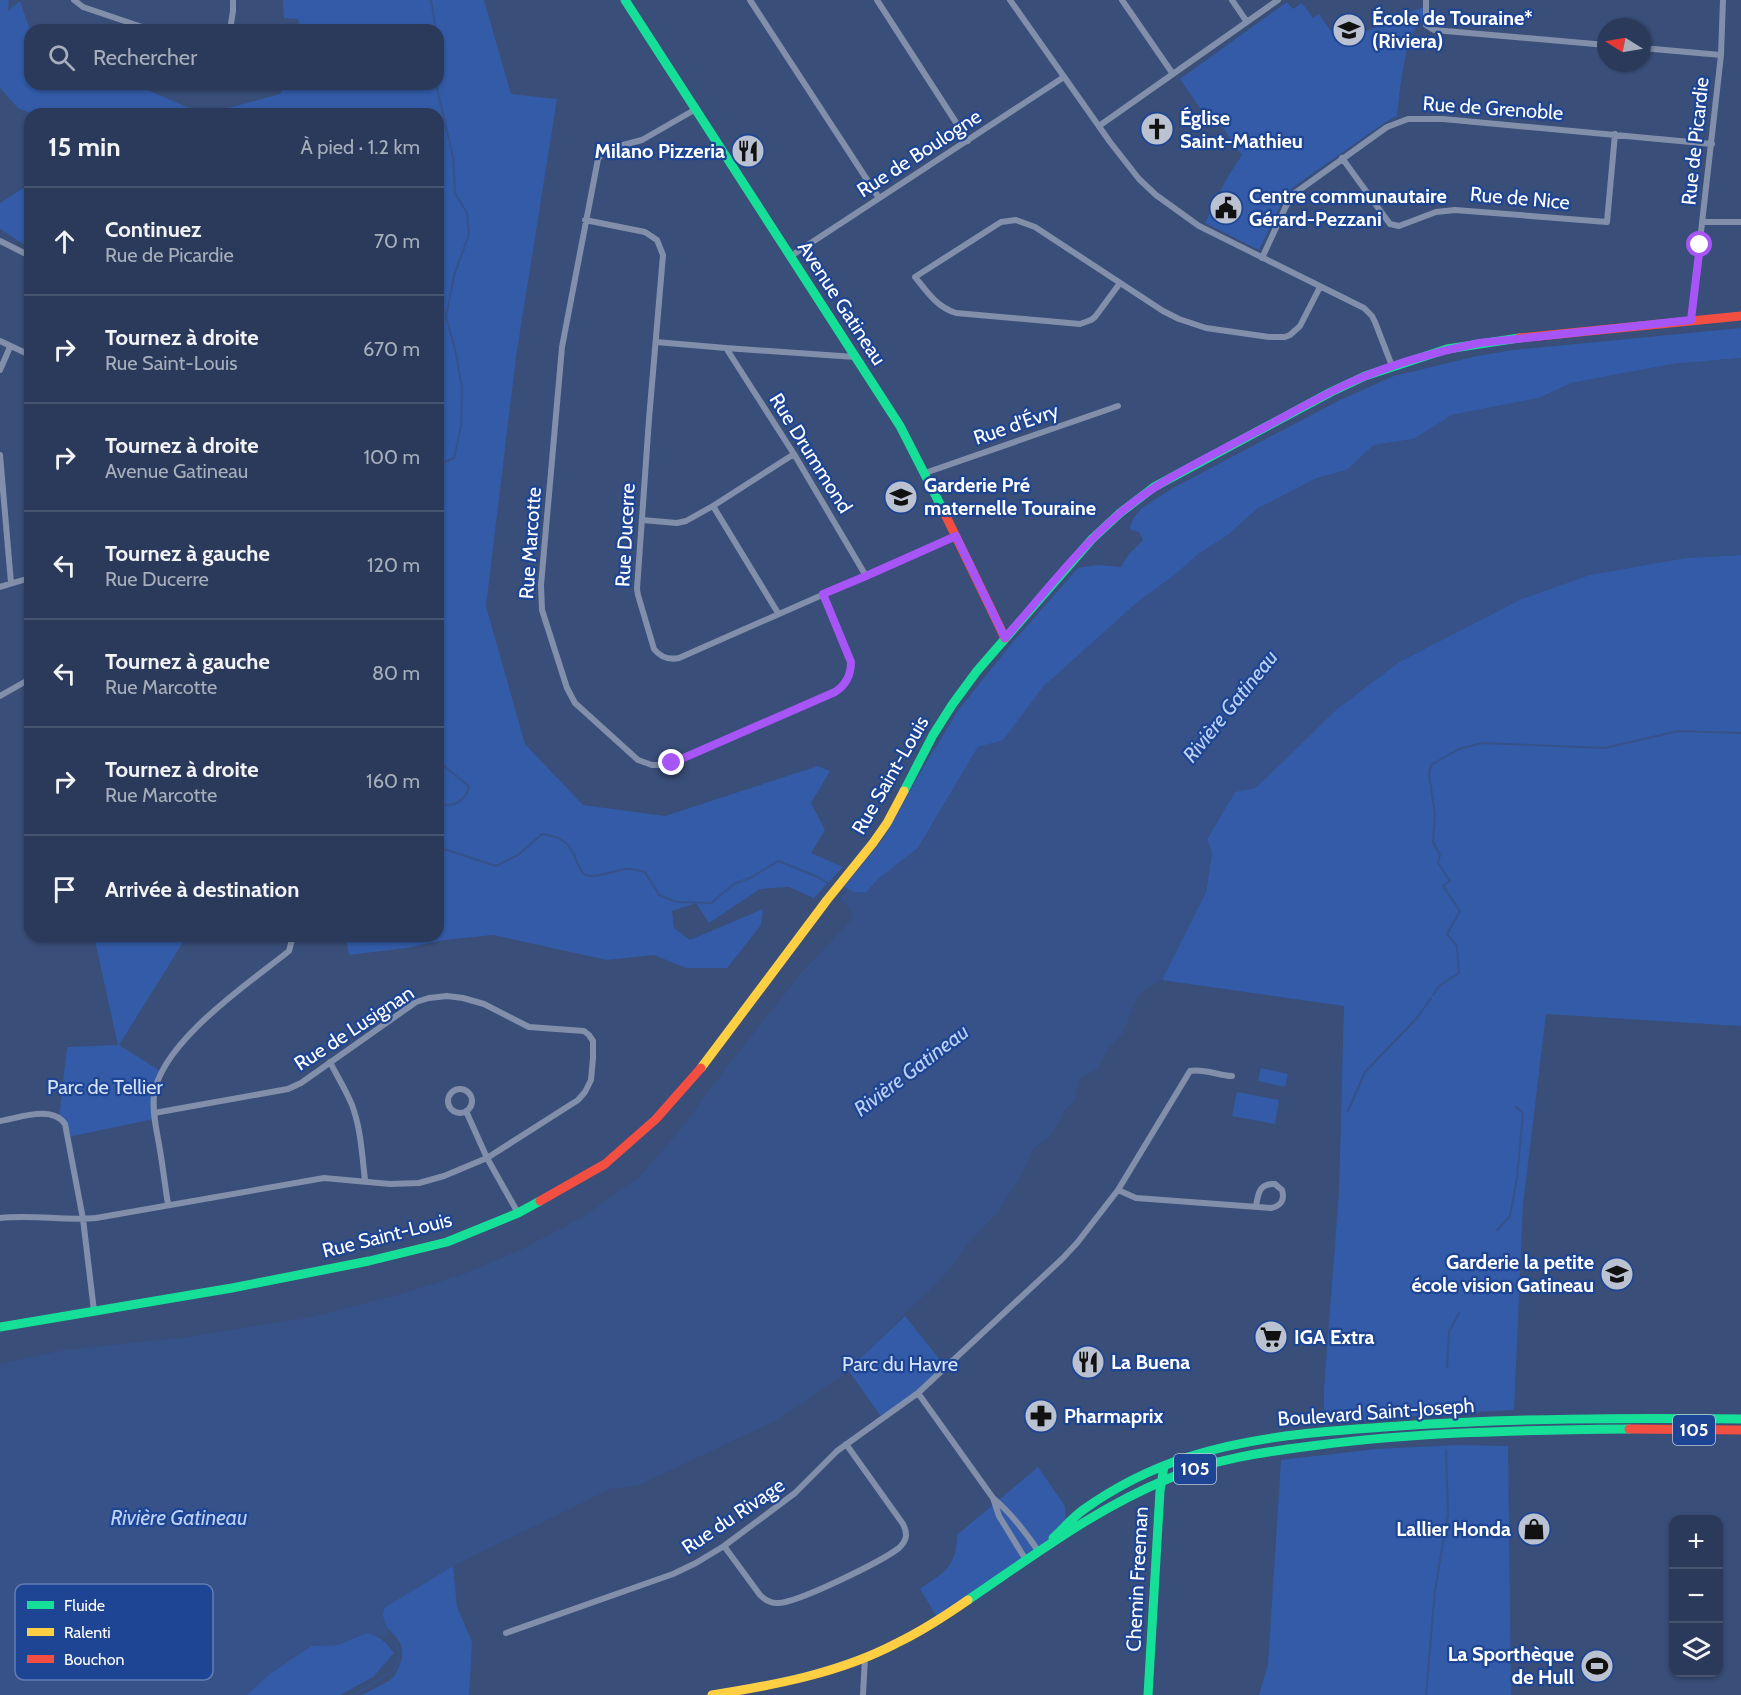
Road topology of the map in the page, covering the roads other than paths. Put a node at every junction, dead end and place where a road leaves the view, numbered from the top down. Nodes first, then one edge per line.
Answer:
1 (74, 0) edge
2 (233, 0) edge
3 (625, 0) edge
4 (750, 0) edge
5 (877, 0) edge
6 (1010, 0) edge
7 (1122, 0) edge
8 (1232, 0) edge
9 (1278, 0) edge
10 (1426, 0) edge
11 (1723, 0) edge
12 (1247, 22) junction
13 (133, 24) edge
14 (231, 24) edge
15 (1597, 44) edge
16 (1651, 49) edge
17 (1721, 55) junction
18 (1173, 74) junction
19 (1064, 77) junction
20 (696, 110) junction
21 (1099, 126) junction
22 (1615, 135) junction
23 (968, 141) junction
24 (1712, 144) junction
25 (1342, 158) junction
26 (879, 198) junction
27 (585, 220) junction
28 (1702, 222) junction
29 (1741, 222) edge
30 (0, 241) edge
31 (24, 252) edge
32 (791, 256) junction
33 (1262, 258) junction
34 (1120, 283) junction
35 (1320, 287) junction
36 (1741, 316) edge
37 (1691, 320) junction
38 (0, 341) edge
39 (656, 342) junction
40 (10, 346) junction
41 (726, 348) junction
42 (24, 352) edge
43 (855, 357) junction
44 (1392, 366) junction
45 (0, 370) edge
46 (1118, 406) dead end
47 (794, 454) junction
48 (0, 455) edge
49 (925, 473) junction
50 (713, 506) junction
51 (642, 520) junction
52 (956, 536) junction
53 (866, 576) junction
54 (24, 580) edge
55 (11, 583) junction
56 (0, 587) edge
57 (823, 594) junction
58 (778, 614) junction
59 (1005, 638) junction
60 (24, 682) edge
61 (0, 696) edge
62 (291, 942) edge
63 (330, 1062) junction
64 (1233, 1076) dead end
65 (466, 1112) junction
66 (154, 1113) junction
67 (0, 1121) edge
68 (487, 1158) junction
69 (364, 1180) junction
70 (1118, 1190) junction
71 (168, 1204) junction
72 (1256, 1206) junction
73 (518, 1214) junction
74 (0, 1218) edge
75 (83, 1219) junction
76 (94, 1311) junction
77 (0, 1326) edge
78 (918, 1393) junction
79 (1741, 1419) edge
80 (1741, 1430) edge
81 (846, 1444) junction
82 (1164, 1466) junction
83 (1161, 1482) junction
84 (993, 1498) junction
85 (724, 1546) junction
86 (1042, 1549) junction
87 (1026, 1560) junction
88 (506, 1633) dead end
89 (866, 1657) junction
90 (712, 1695) edge
91 (863, 1695) edge
92 (1148, 1695) edge

1 - 13 street
2 - 14 street
3 - 20 main road, Avenue Gatineau
4 - 26 street
5 - 23 street
6 - 19 street
7 - 18 street
8 - 12 street
9 - 12 street
10 - 15 street
11 - 17 street, Rue de Picardie
12 - 18 street
16 - 17 street
17 - 24 street, Rue de Picardie
18 - 21 street
19 - 21 street
19 - 23 street, Rue de Boulogne
20 - 27 street, Rue Marcotte
20 - 32 main road, Avenue Gatineau
21 - 33 street
22 - 24 street, Rue de Grenoble
22 - 25 street, Rue de Grenoble
22 - 25 street, Rue de Nice
23 - 26 street, Rue de Boulogne
24 - 28 street, Rue de Picardie
25 - 33 street, Rue de Grenoble
26 - 32 street, Rue de Boulogne
27 - 39 street, Rue Ducerre
27 - 57 street, Rue Marcotte
28 - 29 street
28 - 37 street, Rue de Picardie
30 - 31 street
32 - 43 main road, Avenue Gatineau
33 - 35 street
34 - 34 street
34 - 35 street
35 - 44 street
36 - 37 main road, Rue Saint-Louis
37 - 44 main road, Rue Saint-Louis
38 - 40 street
39 - 41 street
39 - 51 street, Rue Ducerre
40 - 42 street
40 - 45 street
41 - 43 street
41 - 47 street, Rue Drummond
43 - 49 main road, Avenue Gatineau
44 - 59 main road, Rue Saint-Louis
46 - 49 street, Rue d'Évry
47 - 50 street
47 - 53 street, Rue Drummond
48 - 55 street
49 - 52 main road, Avenue Gatineau
50 - 51 street
50 - 58 street
51 - 58 street, Rue Ducerre
52 - 53 street, Rue Ducerre
52 - 59 main road, Avenue Gatineau
53 - 57 street, Rue Ducerre
54 - 55 street
55 - 56 street
57 - 58 street, Rue Ducerre
59 - 73 main road, Rue Saint-Louis
60 - 61 street
62 - 66 street
63 - 66 street, Rue de Lusignan
63 - 68 street, Rue de Lusignan
63 - 69 street
64 - 70 street, Rue du Rivage
65 - 65 street
65 - 68 street
66 - 71 street
67 - 75 street
68 - 69 street, Rue de Lusignan
68 - 73 street
69 - 71 street, Rue de Lusignan
70 - 72 street
70 - 78 street, Rue du Rivage
71 - 75 street, Rue de Lusignan
72 - 72 street
73 - 76 main road, Rue Saint-Louis
74 - 75 street, Rue de Lusignan
75 - 76 street
76 - 77 main road, Rue Saint-Louis
78 - 81 street, Rue du Rivage
78 - 84 street
79 - 82 main road, Boulevard Saint-Joseph / 105
80 - 83 main road, Boulevard Saint-Joseph / 105
81 - 85 street, Rue du Rivage
81 - 85 street
82 - 83 main road, Chemin Freeman
82 - 86 main road, Boulevard Saint-Joseph / 105
83 - 86 main road, Boulevard Saint-Joseph / 105
83 - 92 main road, Chemin Freeman
84 - 86 street
84 - 87 street
85 - 88 street, Rue du Rivage
86 - 87 main road, Boulevard Saint-Joseph / 105
87 - 89 main road, Boulevard Saint-Joseph / 105
89 - 90 main road, Boulevard Saint-Joseph / 105
89 - 91 street

